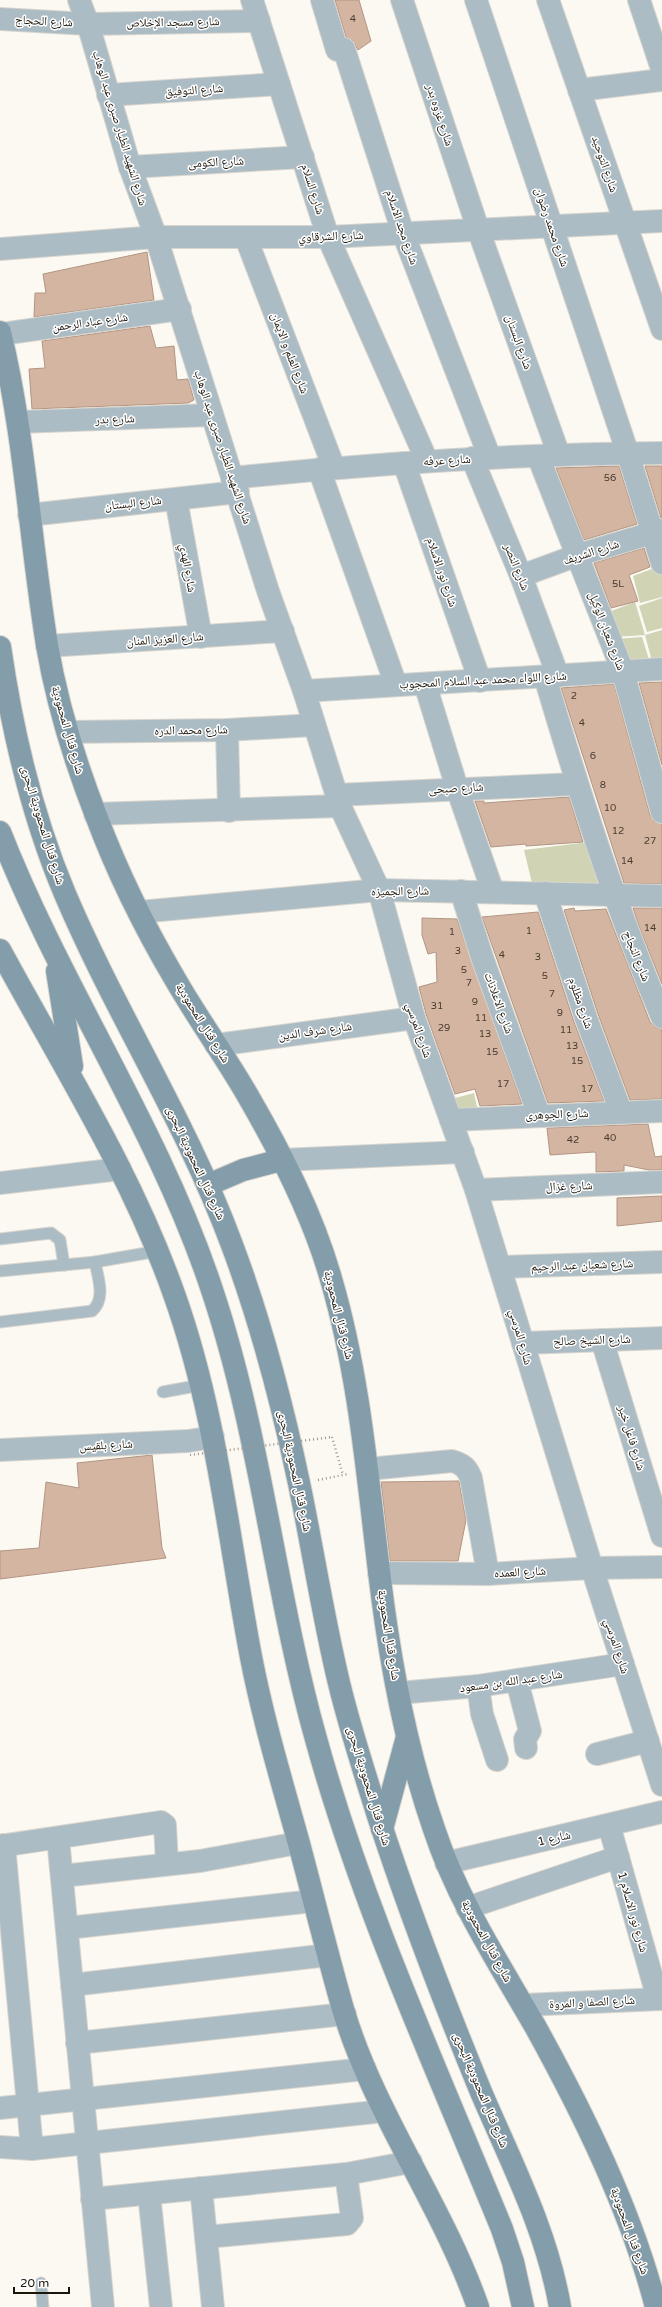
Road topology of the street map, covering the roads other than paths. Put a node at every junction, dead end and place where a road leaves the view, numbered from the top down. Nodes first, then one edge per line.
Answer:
1 (79, 0) edge
2 (252, 0) edge
3 (322, 0) edge
4 (402, 0) edge
5 (476, 0) edge
6 (548, 0) edge
7 (639, 0) edge
8 (0, 19) edge
9 (258, 21) junction
10 (88, 24) junction
11 (662, 69) edge
12 (662, 80) edge
13 (279, 84) junction
14 (579, 90) junction
15 (108, 95) junction
16 (302, 157) junction
17 (130, 167) junction
18 (662, 222) edge
19 (626, 223) junction
20 (551, 226) junction
21 (478, 229) junction
22 (403, 233) junction
23 (156, 237) junction
24 (328, 237) junction
25 (246, 238) junction
26 (0, 249) edge
27 (658, 303) edge
28 (180, 309) junction
29 (662, 329) edge
30 (0, 333) edge
31 (212, 416) junction
32 (18, 422) junction
33 (662, 453) edge
34 (628, 454) junction
35 (559, 455) junction
36 (538, 456) junction
37 (481, 458) junction
38 (427, 461) junction
39 (404, 462) junction
40 (326, 468) junction
41 (235, 485) junction
42 (176, 499) junction
43 (29, 515) junction
44 (657, 531) edge
45 (578, 555) junction
46 (662, 563) edge
47 (521, 576) junction
48 (283, 631) junction
49 (200, 637) junction
50 (47, 646) junction
51 (0, 647) edge
52 (662, 669) edge
53 (623, 672) junction
54 (552, 676) junction
55 (480, 680) junction
56 (425, 684) junction
57 (396, 685) junction
58 (304, 690) junction
59 (314, 725) junction
60 (227, 730) junction
61 (68, 732) junction
62 (576, 784) junction
63 (457, 788) junction
64 (338, 800) junction
65 (229, 811) junction
66 (662, 812) edge
67 (95, 814) junction
68 (0, 832) edge
69 (379, 890) junction
70 (461, 891) junction
71 (494, 892) junction
72 (545, 893) junction
73 (613, 894) junction
74 (662, 896) edge
75 (139, 912) junction
76 (0, 950) edge
77 (54, 954) junction
78 (662, 1017) edge
79 (414, 1018) junction
80 (216, 1045) junction
81 (74, 1080) junction
82 (662, 1111) edge
83 (621, 1112) junction
84 (539, 1115) junction
85 (451, 1120) junction
86 (463, 1152) junction
87 (281, 1160) junction
88 (120, 1169) junction
89 (662, 1182) edge
90 (0, 1183) edge
91 (208, 1185) junction
92 (476, 1190) junction
93 (0, 1239) edge
94 (158, 1251) junction
95 (95, 1262) junction
96 (662, 1262) edge
97 (64, 1265) junction
98 (501, 1267) junction
99 (0, 1271) edge
100 (0, 1322) edge
101 (662, 1338) edge
102 (602, 1340) junction
103 (523, 1342) junction
104 (202, 1385) junction
105 (163, 1392) dead end
106 (213, 1437) junction
107 (0, 1450) edge
108 (368, 1469) junction
109 (662, 1536) edge
110 (662, 1567) edge
111 (592, 1568) junction
112 (379, 1572) junction
113 (488, 1574) junction
114 (623, 1664) junction
115 (517, 1681) junction
116 (478, 1686) junction
117 (399, 1693) junction
118 (407, 1736) junction
119 (648, 1741) junction
120 (526, 1748) dead end
121 (597, 1754) dead end
122 (497, 1760) dead end
123 (662, 1783) edge
124 (662, 1812) edge
125 (609, 1825) junction
126 (382, 1829) junction
127 (58, 1838) junction
128 (298, 1843) junction
129 (2, 1846) edge
130 (618, 1857) junction
131 (446, 1863) junction
132 (168, 1864) junction
133 (62, 1876) junction
134 (313, 1901) junction
135 (467, 1908) junction
136 (66, 1928) junction
137 (328, 1955) junction
138 (72, 1984) junction
139 (660, 1999) edge
140 (523, 2006) junction
141 (345, 2014) junction
142 (77, 2043) junction
143 (365, 2069) junction
144 (83, 2100) junction
145 (28, 2105) junction
146 (0, 2108) edge
147 (384, 2111) junction
148 (87, 2142) junction
149 (0, 2147) edge
150 (32, 2149) junction
151 (411, 2162) junction
152 (346, 2174) junction
153 (201, 2188) junction
154 (149, 2194) junction
155 (92, 2199) junction
156 (206, 2237) junction
157 (41, 2283) dead end
158 (43, 2307) edge
159 (103, 2307) edge
160 (161, 2307) edge
161 (213, 2307) edge
162 (478, 2307) edge
163 (523, 2307) edge
164 (560, 2307) edge
165 (656, 2307) edge

1 - 10 street, شارع الشهيد الطيار صبرى عبد الوهاب
2 - 9 street, شارع السلام
3 - 22 street, شارع مجد الاسلام
4 - 21 street, شارع غزوه بدر
5 - 20 street, شارع محمد رضوان
6 - 14 street, شارع التوحيد
7 - 11 street
8 - 10 street, شارع الحجاج
9 - 10 street, شارع مسجد الإخلاص
9 - 13 street, شارع السلام
10 - 15 street, شارع الشهيد الطيار صبرى عبد الوهاب
12 - 14 street
13 - 15 street, شارع التوفيق
13 - 16 street, شارع السلام
14 - 19 street, شارع التوحيد
15 - 17 street, شارع الشهيد الطيار صبرى عبد الوهاب
16 - 17 street, شارع الكومى
16 - 24 street, شارع السلام
17 - 23 street, شارع الشهيد الطيار صبرى عبد الوهاب
18 - 19 street, شارع الشرقاوي
19 - 20 street, شارع الشرقاوي
19 - 27 street, شارع التوحيد
20 - 21 street, شارع الشرقاوي
20 - 34 street, شارع محمد رضوان
21 - 22 street, شارع الشرقاوي
21 - 35 street, شارع البستان
22 - 24 street, شارع الشرقاوي
22 - 37 street, شارع مجد الاسلام
23 - 25 street, شارع الشرقاوي
23 - 26 street, شارع الشرقاوي
23 - 28 street, شارع الشهيد الطيار صبرى عبد الوهاب
24 - 25 street, شارع الشرقاوي
24 - 38 street, شارع السلام
25 - 40 street, شارع العلم و الايمان
27 - 29 street, شارع التوحيد
28 - 30 street, شارع عباد الرحمن
28 - 31 street, شارع الشهيد الطيار صبرى عبد الوهاب
30 - 32 main road, شارع قنال المحمودية
31 - 32 street, شارع بدر
31 - 41 street, شارع الشهيد الطيار صبرى عبد الوهاب
32 - 43 main road, شارع قنال المحمودية
33 - 34 street, شارع عرفه
34 - 35 street, شارع عرفه
34 - 44 street, شارع محمد رضوان
35 - 36 street, شارع عرفه
36 - 37 street, شارع عرفه
36 - 45 street, شارع شعبان الوكيل
37 - 38 street, شارع عرفه
37 - 47 street, شارع النصر
38 - 39 street, شارع عرفه
39 - 40 street, شارع عرفه
39 - 55 street, شارع نور الاسلام
40 - 41 street, شارع عرفه
40 - 57 street, شارع العلم و الايمان
41 - 42 street, شارع البستان
41 - 48 street, شارع الشهيد الطيار صبرى عبد الوهاب
42 - 43 street, شارع البستان
42 - 49 street, شارع الهدي
43 - 50 main road, شارع قنال المحمودية
44 - 45 street, شارع الشريف
44 - 46 street, شارع محمد رضوان
45 - 47 street, شارع الشريف
45 - 53 street, شارع شعبان الوكيل
47 - 54 street, شارع النصر
48 - 49 street, شارع العزيز المنان
48 - 58 street, شارع الشهيد الطيار صبرى عبد الوهاب
49 - 50 street, شارع العزيز المنان
50 - 61 main road, شارع قنال المحمودية
51 - 91 main road, شارع قنال المحمودية البحرى
52 - 53 street, شارع اللواء محمد عبد السلام المحجوب
53 - 54 street, شارع اللواء محمد عبد السلام المحجوب
53 - 66 street, شارع شعبان الوكيل
54 - 55 street, شارع اللواء محمد عبد السلام المحجوب
54 - 62 street, شارع النصر
55 - 56 street, شارع اللواء محمد عبد السلام المحجوب
56 - 57 street, شارع اللواء محمد عبد السلام المحجوب
56 - 63 street
57 - 58 street, شارع اللواء محمد عبد السلام المحجوب
58 - 59 street, شارع الشهيد الطيار صبرى عبد الوهاب
59 - 60 street, شارع محمد الدره
59 - 64 street, شارع الشهيد الطيار صبرى عبد الوهاب
60 - 61 street, شارع محمد الدره
60 - 65 street
61 - 67 main road, شارع قنال المحمودية
62 - 63 street, شارع صبحى
62 - 73 street, شارع النصر
63 - 64 street, شارع صبحى
63 - 71 street
64 - 65 street, شارع صبحى
64 - 69 street, شارع الشهيد الطيار صبرى عبد الوهاب
65 - 67 street, شارع صبحى
67 - 75 main road, شارع قنال المحمودية
68 - 77 main road
69 - 70 street, شارع الجميزه
69 - 75 street, شارع الجميزه
69 - 79 street, شارع المرسي
70 - 71 street, شارع الجميزه
70 - 84 street, شارع الاعلانات
71 - 72 street, شارع الجميزه
72 - 73 street, شارع الجميزه
72 - 83 street, شارع مظلوم
73 - 74 street, شارع الجميزه
73 - 78 street, شارع النجاح
75 - 80 main road, شارع قنال المحمودية
76 - 81 main road
77 - 81 main road
77 - 163 main road
79 - 80 street, شارع شرف الدين
79 - 85 street, شارع المرسي
80 - 87 main road, شارع قنال المحمودية
81 - 88 main road
82 - 83 street, شارع الجوهرى
83 - 84 street, شارع الجوهرى
84 - 85 street, شارع الجوهرى
85 - 86 street, شارع المرسي
86 - 87 street
86 - 92 street, شارع المرسي
87 - 91 main road
87 - 108 main road, شارع قنال المحمودية
88 - 90 street
88 - 94 main road
89 - 92 street, شارع غزال
91 - 126 main road, شارع قنال المحمودية البحرى
92 - 98 street, شارع المرسي
93 - 97 lane
94 - 95 lane
94 - 104 main road
95 - 97 lane
95 - 100 lane
96 - 98 street, شارع شعبان عبد الرحيم
97 - 99 lane
98 - 103 street, شارع المرسي
101 - 102 street, شارع الشيخ صالح
102 - 103 street, شارع الشيخ صالح
102 - 109 street, شارع فاعل خير
103 - 111 street, شارع المرسي
104 - 105 lane
104 - 106 main road
106 - 107 street, شارع بلقيس
106 - 128 main road
108 - 112 main road, شارع قنال المحمودية
108 - 113 street
110 - 111 street, شارع العمده
111 - 113 street, شارع العمده
111 - 114 street, شارع المرسي
112 - 113 street, شارع العمده
112 - 117 main road, شارع قنال المحمودية
114 - 115 street, شارع عبد الله بن مسعود
114 - 119 street, شارع المرسي
115 - 116 street, شارع عبد الله بن مسعود
115 - 120 street
116 - 117 street, شارع عبد الله بن مسعود
116 - 122 street
117 - 118 main road, شارع قنال المحمودية
118 - 126 main road
118 - 131 main road, شارع قنال المحمودية
119 - 121 street
119 - 123 street, شارع المرسي
124 - 125 street, شارع 1
125 - 130 street, شارع نور الاسلام 1
125 - 131 street, شارع 1
126 - 164 main road, شارع قنال المحمودية البحرى
127 - 129 street
127 - 132 street
127 - 133 street
128 - 132 street
128 - 134 main road
129 - 145 street
130 - 135 street
130 - 139 street, شارع نور الاسلام 1
131 - 135 main road, شارع قنال المحمودية
132 - 133 street
133 - 136 street
134 - 136 street
134 - 137 main road
135 - 140 main road, شارع قنال المحمودية
136 - 138 street
137 - 138 street
137 - 141 main road
138 - 142 street
139 - 140 street, شارع الصفا و المروة
140 - 165 main road, شارع قنال المحمودية
141 - 142 street
141 - 143 main road
142 - 144 street
143 - 144 street
143 - 147 main road
144 - 145 street
144 - 148 street
145 - 146 street
145 - 150 street
147 - 148 street
147 - 151 main road
148 - 150 street
148 - 155 street
149 - 150 street
151 - 152 street
151 - 162 main road
152 - 153 street
152 - 156 street
153 - 154 street
153 - 156 street
154 - 155 street
154 - 160 street
155 - 159 street
156 - 161 street
157 - 158 lane

